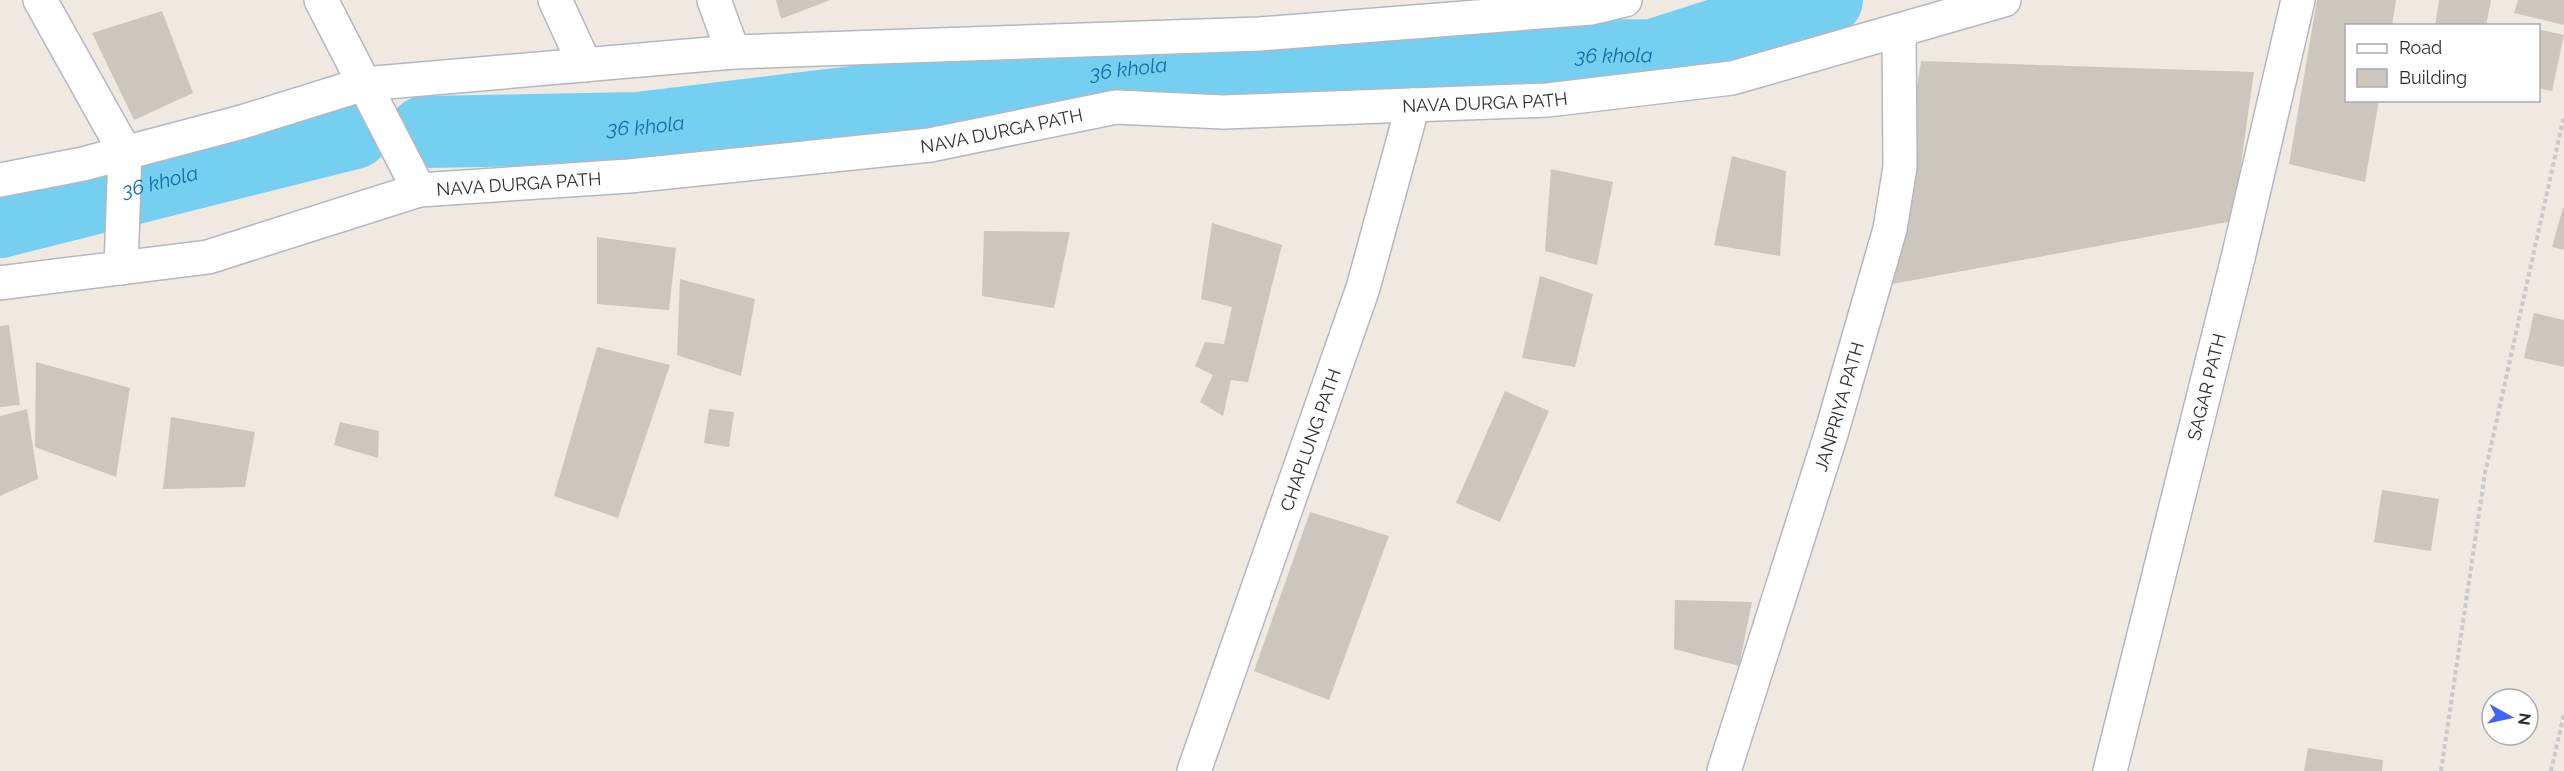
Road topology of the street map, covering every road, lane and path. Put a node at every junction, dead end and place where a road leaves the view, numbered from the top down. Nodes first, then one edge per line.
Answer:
1 (40, 0) edge
2 (321, 0) edge
3 (555, 0) edge
4 (714, 0) edge
5 (1624, 0) edge
6 (2004, 0) edge
7 (2298, 0) edge
8 (1899, 32) junction
9 (733, 52) junction
10 (585, 65) junction
11 (364, 84) junction
12 (1413, 105) junction
13 (2564, 116) edge
14 (125, 152) junction
15 (0, 180) edge
16 (419, 190) junction
17 (121, 268) junction
18 (0, 283) edge
19 (2564, 714) edge
20 (1194, 771) edge
21 (1724, 771) edge
22 (2110, 771) edge
23 (2441, 771) edge
24 (2551, 771) edge

1 - 14 street
2 - 11 street
3 - 10 street
4 - 9 street
5 - 9 street
6 - 8 street, NAVA DURGA PATH
7 - 22 street, SAGAR PATH
8 - 12 street, NAVA DURGA PATH
8 - 21 street, JANPRIYA PATH
9 - 10 street
10 - 11 street
11 - 14 street
11 - 16 street
12 - 16 street, NAVA DURGA PATH
12 - 20 street, CHAPLUNG PATH
13 - 23 path
14 - 15 street
14 - 17 street
16 - 17 street, NAVA DURGA PATH
17 - 18 street, NAVA DURGA PATH
19 - 24 path

